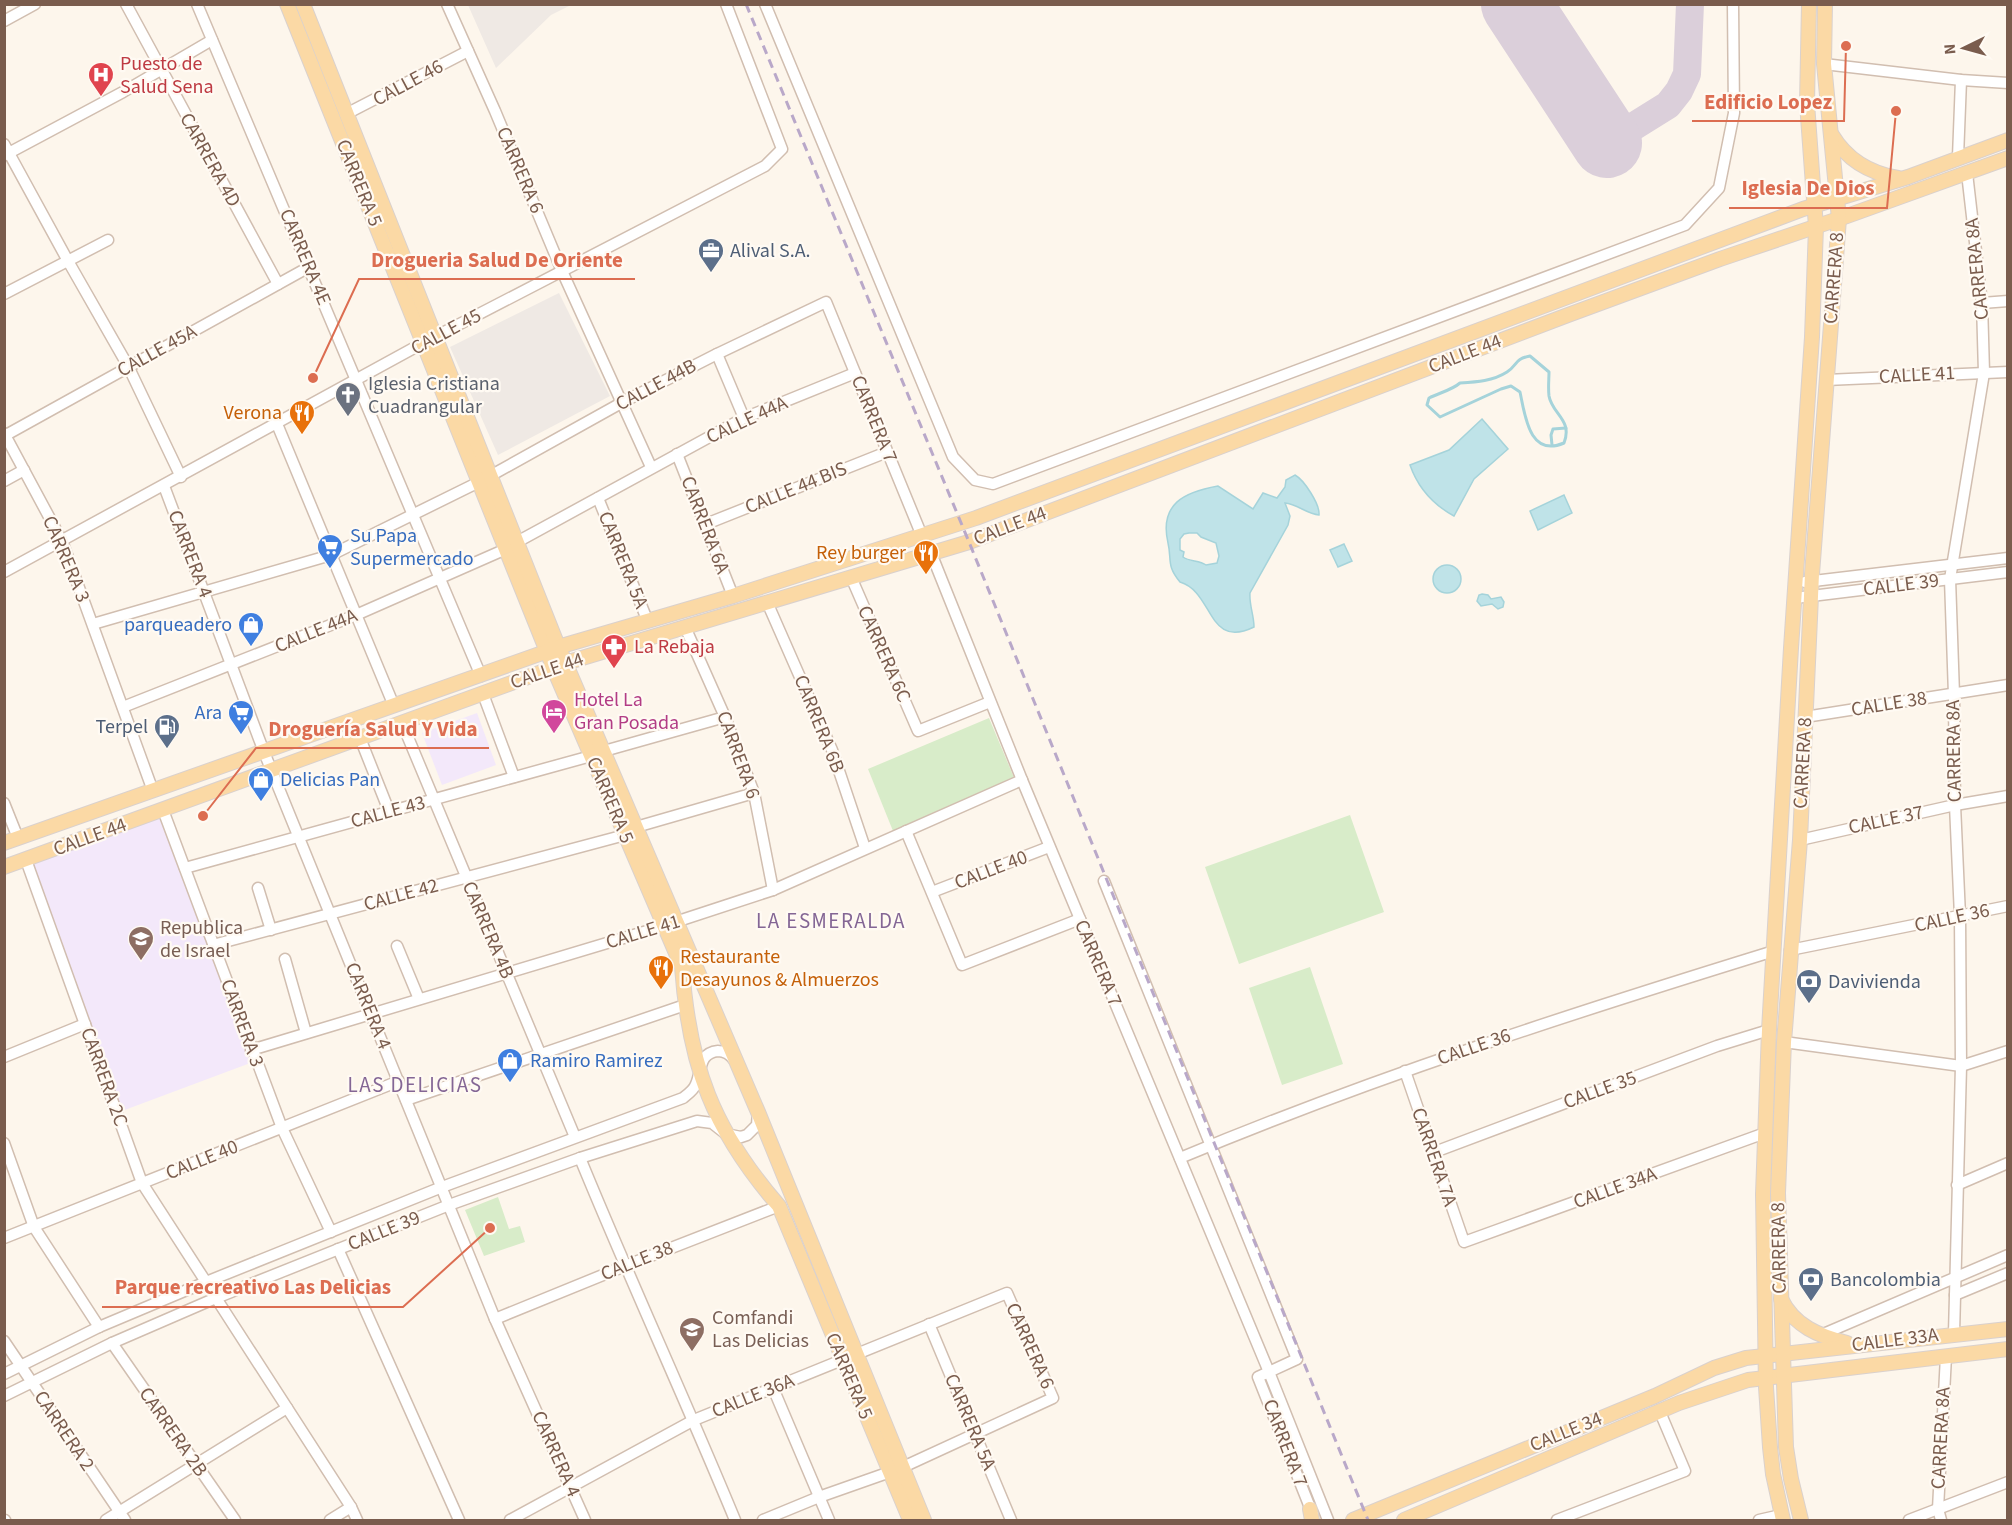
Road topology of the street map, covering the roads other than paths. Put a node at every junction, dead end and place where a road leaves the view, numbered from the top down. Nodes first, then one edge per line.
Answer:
1 (35, 4) edge
2 (126, 4) edge
3 (197, 4) edge
4 (287, 4) edge
5 (303, 4) edge
6 (447, 4) edge
7 (726, 4) edge
8 (765, 4) edge
9 (1733, 4) edge
10 (1809, 4) edge
11 (1825, 4) edge
12 (4, 21) edge
13 (212, 40) junction
14 (468, 51) junction
15 (1824, 64) junction
16 (160, 70) junction
17 (1961, 80) junction
18 (2007, 83) edge
19 (346, 114) junction
20 (1829, 131) junction
21 (2007, 140) edge
22 (6, 151) edge
23 (1958, 157) junction
24 (2007, 158) edge
25 (1967, 173) junction
26 (1903, 178) junction
27 (1838, 198) junction
28 (1815, 205) junction
29 (1839, 219) junction
30 (1816, 227) junction
31 (108, 240) dead end
32 (68, 261) junction
33 (309, 267) junction
34 (562, 271) junction
35 (278, 284) junction
36 (4, 294) edge
37 (2007, 301) edge
38 (826, 302) joint
39 (1982, 303) junction
40 (429, 340) junction
41 (717, 354) junction
42 (129, 366) junction
43 (2007, 372) edge
44 (855, 373) junction
45 (1984, 373) junction
46 (357, 380) junction
47 (1827, 380) junction
48 (623, 402) junction
49 (744, 418) junction
50 (277, 424) junction
51 (5, 434) edge
52 (886, 452) junction
53 (677, 454) junction
54 (651, 467) junction
55 (24, 470) junction
56 (181, 477) junction
57 (485, 479) junction
58 (4, 481) edge
59 (164, 486) junction
60 (598, 498) junction
61 (413, 514) junction
62 (706, 524) junction
63 (922, 536) junction
64 (62, 541) junction
65 (511, 545) junction
66 (931, 553) junction
67 (331, 555) junction
68 (2007, 558) edge
69 (1951, 565) junction
70 (4, 572) edge
71 (2007, 572) edge
72 (440, 578) junction
73 (851, 578) junction
74 (1950, 579) junction
75 (1812, 581) junction
76 (1796, 583) junction
77 (204, 591) junction
78 (733, 596) junction
79 (1812, 596) junction
80 (1795, 598) junction
81 (767, 602) junction
82 (356, 615) junction
83 (648, 621) junction
84 (93, 624) junction
85 (685, 627) junction
86 (553, 650) junction
87 (231, 665) junction
88 (560, 665) junction
89 (481, 676) junction
90 (2007, 685) edge
91 (483, 694) junction
92 (1954, 695) junction
93 (990, 702) junction
94 (394, 706) junction
95 (123, 707) junction
96 (725, 717) junction
97 (1806, 717) junction
98 (402, 723) junction
99 (360, 738) junction
100 (604, 751) junction
101 (264, 752) junction
102 (591, 756) junction
103 (272, 769) junction
104 (514, 777) junction
105 (1022, 780) junction
106 (153, 791) junction
107 (754, 793) junction
108 (2007, 796) edge
109 (434, 799) junction
110 (4, 803) edge
111 (1955, 805) junction
112 (163, 810) junction
113 (389, 812) junction
114 (636, 827) junction
115 (906, 831) junction
116 (299, 836) junction
117 (625, 836) junction
118 (1800, 840) junction
119 (11, 841) edge
120 (1049, 847) junction
121 (865, 848) junction
122 (26, 860) junction
123 (4, 867) edge
124 (185, 868) junction
125 (467, 878) junction
126 (1104, 881) dead end
127 (258, 888) dead end
128 (773, 890) junction
129 (932, 892) junction
130 (2007, 906) edge
131 (330, 913) junction
132 (1960, 916) junction
133 (1080, 919) junction
134 (670, 924) junction
135 (271, 930) junction
136 (213, 945) junction
137 (397, 946) dead end
138 (1790, 950) junction
139 (1774, 951) junction
140 (285, 958) dead end
141 (506, 973) junction
142 (419, 999) junction
143 (685, 1005) junction
144 (371, 1014) junction
145 (85, 1024) junction
146 (1769, 1030) junction
147 (306, 1033) junction
148 (1784, 1042) junction
149 (251, 1050) junction
150 (2007, 1051) edge
151 (541, 1055) junction
152 (4, 1057) edge
153 (736, 1063) junction
154 (1961, 1066) junction
155 (1405, 1071) junction
156 (700, 1073) junction
157 (399, 1081) junction
158 (406, 1100) junction
159 (758, 1112) junction
160 (282, 1128) junction
161 (1766, 1133) junction
162 (726, 1134) junction
163 (575, 1137) junction
164 (4, 1143) edge
165 (1212, 1145) junction
166 (1432, 1153) junction
167 (580, 1158) junction
168 (1180, 1158) junction
169 (2007, 1162) edge
170 (142, 1184) junction
171 (1957, 1185) junction
172 (442, 1187) junction
173 (449, 1205) junction
174 (779, 1206) junction
175 (34, 1227) junction
176 (332, 1232) junction
177 (4, 1238) edge
178 (1464, 1242) joint
179 (338, 1250) junction
180 (2007, 1255) edge
181 (625, 1266) junction
182 (2007, 1273) edge
183 (1956, 1275) junction
184 (206, 1282) junction
185 (1007, 1293) joint
186 (1956, 1294) junction
187 (1780, 1297) junction
188 (216, 1298) junction
189 (495, 1319) junction
190 (929, 1324) junction
191 (99, 1327) junction
192 (2007, 1329) edge
193 (1954, 1334) junction
194 (1821, 1335) junction
195 (1905, 1339) junction
196 (4, 1341) edge
197 (112, 1343) junction
198 (1855, 1345) junction
199 (2007, 1349) edge
200 (856, 1354) junction
201 (1766, 1356) junction
202 (1946, 1356) junction
203 (1782, 1357) junction
204 (842, 1360) junction
205 (21, 1366) junction
206 (1269, 1372) junction
207 (4, 1374) edge
208 (1783, 1375) junction
209 (1766, 1377) junction
210 (31, 1382) junction
211 (773, 1388) junction
212 (4, 1396) edge
213 (287, 1408) junction
214 (1660, 1412) junction
215 (694, 1420) junction
216 (975, 1434) junction
217 (1546, 1440) junction
218 (1553, 1457) junction
219 (196, 1465) junction
220 (896, 1469) junction
221 (2007, 1482) edge
222 (571, 1488) junction
223 (819, 1497) junction
224 (351, 1508) junction
225 (1939, 1515) edge
226 (122, 1516) edge
227 (1313, 1517) edge
228 (1782, 1518) edge
229 (106, 1521) edge
230 (235, 1521) edge
231 (330, 1521) edge
232 (357, 1521) edge
233 (459, 1521) edge
234 (510, 1521) edge
235 (585, 1521) edge
236 (735, 1521) edge
237 (763, 1521) edge
238 (829, 1521) edge
239 (910, 1521) edge
240 (924, 1521) edge
241 (1011, 1521) edge
242 (1328, 1521) edge
243 (1353, 1521) edge
244 (1404, 1521) edge
245 (1557, 1521) edge
246 (1759, 1521) edge
247 (1801, 1521) edge
248 (1910, 1521) edge

1 - 12 street
2 - 16 street, CARRERA 4D
3 - 13 street, CARRERA 4E
4 - 40 main road, CARRERA 5
5 - 19 main road, CARRERA 5
6 - 14 street, CARRERA 6
7 - 34 street, CALLE 45
8 - 9 street
10 - 28 main road, CARRERA 8
11 - 15 main road, CARRERA 8
13 - 16 street
13 - 33 street, CARRERA 4E
14 - 19 street, CALLE 46
14 - 34 street, CARRERA 6
15 - 17 street
15 - 20 main road, CARRERA 8
16 - 22 street
16 - 35 street, CARRERA 4D
17 - 18 street
17 - 23 street
19 - 40 main road, CARRERA 5
20 - 26 main road
20 - 27 main road, CARRERA 8
21 - 23 main road, CALLE 44
22 - 32 street
23 - 26 main road, CALLE 44
24 - 25 main road, CALLE 44
25 - 29 main road, CALLE 44
25 - 39 street, CARRERA 8A
26 - 27 main road, CALLE 44
27 - 28 main road, CALLE 44
27 - 29 main road, CARRERA 8
28 - 30 main road, CARRERA 8
28 - 63 main road, CALLE 44
29 - 30 main road, CALLE 44
29 - 47 main road, CARRERA 8
30 - 66 main road, CALLE 44
30 - 76 main road, CARRERA 8
31 - 32 street
32 - 36 street
32 - 42 street
33 - 35 street, CALLE 45A
33 - 46 street, CARRERA 4E
34 - 40 street, CALLE 45
34 - 48 street, CARRERA 6
35 - 42 street, CALLE 45A
37 - 39 street
38 - 41 street, CALLE 44B
38 - 44 street, CARRERA 7
39 - 45 street, CARRERA 8A
40 - 46 street, CALLE 45
40 - 57 main road, CARRERA 5
41 - 48 street, CALLE 44B
41 - 49 street
42 - 51 street, CALLE 45A
42 - 56 street
43 - 45 street, CALLE 41
44 - 49 street, CALLE 44A
44 - 52 street, CARRERA 7
45 - 47 street, CALLE 41
45 - 69 street, CARRERA 8A
46 - 50 street, CALLE 45
46 - 61 street, CARRERA 4E
47 - 75 main road, CARRERA 8
48 - 54 street, CARRERA 6
48 - 57 street, CALLE 44B
49 - 53 street, CALLE 44A
50 - 56 street, CALLE 45
50 - 67 street
51 - 55 street, CARRERA 3
52 - 62 street, CALLE 44 BIS
52 - 63 street, CARRERA 7
53 - 54 street, CALLE 44A
53 - 62 street, CARRERA 6A
54 - 60 street, CALLE 44A
55 - 58 street
55 - 64 street, CARRERA 3
56 - 59 street, CALLE 45
57 - 61 street, CALLE 44B
57 - 65 main road, CARRERA 5
59 - 64 street, CALLE 45
59 - 77 street, CARRERA 4
60 - 65 street, CALLE 44A
60 - 83 street, CARRERA 5A
61 - 67 street, CALLE 44B
61 - 72 street, CARRERA 4E
62 - 78 street, CARRERA 6A
63 - 78 main road, CALLE 44
64 - 70 street, CALLE 45
64 - 84 street, CARRERA 3
65 - 72 street, CALLE 44A
65 - 86 main road, CARRERA 5
66 - 73 main road, CALLE 44
66 - 93 street, CARRERA 7
67 - 77 street, CALLE 44B
67 - 82 street
68 - 69 street, CALLE 39
69 - 74 street, CARRERA 8A
69 - 75 street, CALLE 39
71 - 74 street, CALLE 39
72 - 82 street, CALLE 44A
72 - 89 street, CARRERA 4E
73 - 81 main road, CALLE 44
73 - 93 street, CARRERA 6C
74 - 79 street, CALLE 39
74 - 92 street, CARRERA 8A
75 - 76 street, CALLE 39
75 - 79 main road, CARRERA 8
76 - 80 main road, CARRERA 8
77 - 84 street, CALLE 44B
77 - 87 street, CARRERA 4
78 - 83 main road, CALLE 44
79 - 80 street, CALLE 39
79 - 97 main road, CARRERA 8
80 - 139 main road, CARRERA 8
81 - 85 main road, CALLE 44
81 - 121 street, CARRERA 6B
82 - 87 street, CALLE 44A
82 - 94 street
83 - 86 main road, CALLE 44
84 - 95 street, CARRERA 3
85 - 88 main road, CALLE 44
85 - 96 street, CARRERA 6
86 - 88 main road, CARRERA 5
86 - 89 main road, CALLE 44
87 - 95 street, CALLE 44A
87 - 101 street, CARRERA 4
88 - 91 main road, CALLE 44
88 - 100 main road, CARRERA 5
88 - 102 main road, CARRERA 5
89 - 94 main road, CALLE 44
90 - 92 street, CALLE 38
91 - 98 main road, CALLE 44
91 - 104 street
92 - 97 street, CALLE 38
92 - 111 street, CARRERA 8A
93 - 105 street, CARRERA 7
94 - 101 main road, CALLE 44
95 - 106 street, CARRERA 3
96 - 100 street
96 - 107 street, CARRERA 6
97 - 118 main road, CARRERA 8
98 - 99 main road, CALLE 44
98 - 109 street, CARRERA 4B
99 - 103 main road, CALLE 44
99 - 113 street
100 - 114 main road, CARRERA 5
101 - 103 street, CARRERA 4
101 - 106 main road, CALLE 44
102 - 104 street, CALLE 43
102 - 117 main road, CARRERA 5
103 - 112 main road, CALLE 44
103 - 116 street, CARRERA 4
104 - 109 street, CALLE 43
105 - 115 street, CALLE 41
105 - 120 street, CARRERA 7
106 - 119 main road, CALLE 44
107 - 114 street
107 - 128 street, CARRERA 6
108 - 111 street, CALLE 37
109 - 113 street, CALLE 43
109 - 125 street, CARRERA 4B
110 - 119 street
111 - 118 street, CALLE 37
111 - 132 street, CARRERA 8A
112 - 122 main road, CALLE 44
112 - 124 street, CARRERA 3
113 - 116 street, CALLE 43
114 - 134 main road, CARRERA 5
115 - 121 street, CALLE 41
115 - 129 street
116 - 124 street, CALLE 43
116 - 131 street, CARRERA 4
117 - 125 street, CALLE 42
117 - 134 main road, CARRERA 5
118 - 138 main road, CARRERA 8
120 - 129 street, CALLE 40
120 - 133 street, CARRERA 7
121 - 128 street, CALLE 41
122 - 123 main road, CALLE 44
122 - 145 street, CARRERA 2C
124 - 136 street, CARRERA 3
125 - 131 street, CALLE 42
125 - 141 street, CARRERA 4B
126 - 165 street
127 - 135 street
128 - 134 street, CALLE 41
129 - 133 street
130 - 132 street, CALLE 36
131 - 135 street, CALLE 42
131 - 144 street, CARRERA 4
132 - 138 street, CALLE 36
132 - 154 street, CARRERA 8A
133 - 168 street, CARRERA 7
134 - 141 street, CALLE 41
134 - 143 main road, CARRERA 5
134 - 153 main road, CARRERA 5
135 - 136 street, CALLE 42
136 - 149 street, CARRERA 3
137 - 142 street
138 - 148 main road, CARRERA 8
139 - 146 main road, CARRERA 8
139 - 155 street, CALLE 36
140 - 147 street
141 - 142 street, CALLE 41
141 - 151 street, CARRERA 4B
142 - 144 street, CALLE 41
143 - 151 street
143 - 156 main road, CARRERA 5
144 - 147 street, CALLE 41
144 - 157 street, CARRERA 4
145 - 152 street
145 - 170 street, CARRERA 2C
146 - 161 main road, CARRERA 8
146 - 166 street, CALLE 35
147 - 149 street, CALLE 41
148 - 154 street
148 - 187 main road, CARRERA 8
149 - 160 street, CARRERA 3
150 - 154 street
151 - 158 street
151 - 163 street, CARRERA 4B
153 - 156 street, CALLE 39
153 - 159 main road, CARRERA 5
154 - 171 street, CARRERA 8A
155 - 165 street, CALLE 36
155 - 166 street, CARRERA 7A
156 - 162 main road, CARRERA 5
156 - 163 street, CALLE 39
157 - 158 street, CARRERA 4
157 - 160 street, CALLE 40
158 - 172 street, CARRERA 4
159 - 162 street
159 - 200 main road, CARRERA 5
160 - 170 street, CALLE 40
160 - 176 street, CARRERA 3
161 - 178 street, CALLE 34A
161 - 201 main road, CARRERA 8
162 - 167 street, CALLE 39
162 - 174 main road, CARRERA 5
163 - 172 street, CALLE 39
164 - 175 street
165 - 168 street, CALLE 36
165 - 206 street
166 - 178 street, CARRERA 7A
167 - 173 street, CALLE 39
167 - 181 street
168 - 206 street, CARRERA 7
169 - 171 street
170 - 175 street, CALLE 40
170 - 184 street, CARRERA 2C
171 - 183 street, CARRERA 8A
172 - 173 street, CARRERA 4
172 - 176 street, CALLE 39
173 - 179 street, CALLE 39
173 - 189 street, CARRERA 4
174 - 181 street, CALLE 38
174 - 204 main road, CARRERA 5
175 - 177 street, CALLE 40
175 - 191 street
176 - 184 street, CALLE 39
179 - 188 street, CALLE 39
179 - 233 street
180 - 183 street
181 - 189 street, CALLE 38
181 - 215 street
182 - 186 street
183 - 186 street, CARRERA 8A
183 - 194 street
184 - 191 street, CALLE 39
185 - 190 street, CALLE 36A
185 - 216 street, CARRERA 6
186 - 193 street, CARRERA 8A
187 - 194 main road
187 - 203 main road, CARRERA 8
188 - 197 street, CALLE 39
188 - 213 street
189 - 222 street, CARRERA 4
190 - 200 street, CALLE 36A
190 - 216 street, CARRERA 5A
191 - 205 street, CALLE 39
192 - 193 main road, CALLE 33A
193 - 195 main road, CALLE 33A
194 - 198 main road
195 - 198 main road, CALLE 33A
195 - 203 main road
196 - 205 street, CARRERA 2
197 - 210 street, CALLE 39
197 - 219 street, CARRERA 2B
198 - 203 main road, CALLE 33A
199 - 202 main road, CALLE 33A
200 - 204 street, CALLE 36A
200 - 220 main road, CARRERA 5
201 - 203 main road, CALLE 34
201 - 209 main road, CARRERA 8
201 - 217 main road, CALLE 34
202 - 208 main road, CALLE 33A
202 - 225 street, CARRERA 8A
203 - 208 main road, CARRERA 8
203 - 209 main road
204 - 211 street, CALLE 36A
204 - 220 main road, CARRERA 5
205 - 207 street, CALLE 39
205 - 210 street, CARRERA 2
206 - 227 street, CARRERA 7
206 - 242 street, CARRERA 7
208 - 209 main road, CALLE 34
208 - 247 main road, CARRERA 8
209 - 214 main road, CALLE 34
209 - 228 main road, CARRERA 8
210 - 212 street, CALLE 39
210 - 226 street, CARRERA 2
211 - 215 street, CALLE 36A
211 - 223 street
213 - 219 street
213 - 224 street
214 - 218 main road, CALLE 34
214 - 245 street
215 - 222 street, CALLE 36A
215 - 236 street
216 - 220 street
216 - 241 street, CARRERA 5A
217 - 218 main road
217 - 243 main road, CALLE 34
218 - 244 main road, CALLE 34
219 - 226 street
219 - 230 street, CARRERA 2B
220 - 223 street
220 - 239 main road, CARRERA 5
220 - 240 main road, CARRERA 5
221 - 225 street
222 - 234 street, CALLE 36A
222 - 235 street, CARRERA 4
223 - 237 street
223 - 238 street
224 - 231 street
224 - 232 street
225 - 248 street
226 - 229 street
228 - 246 street

